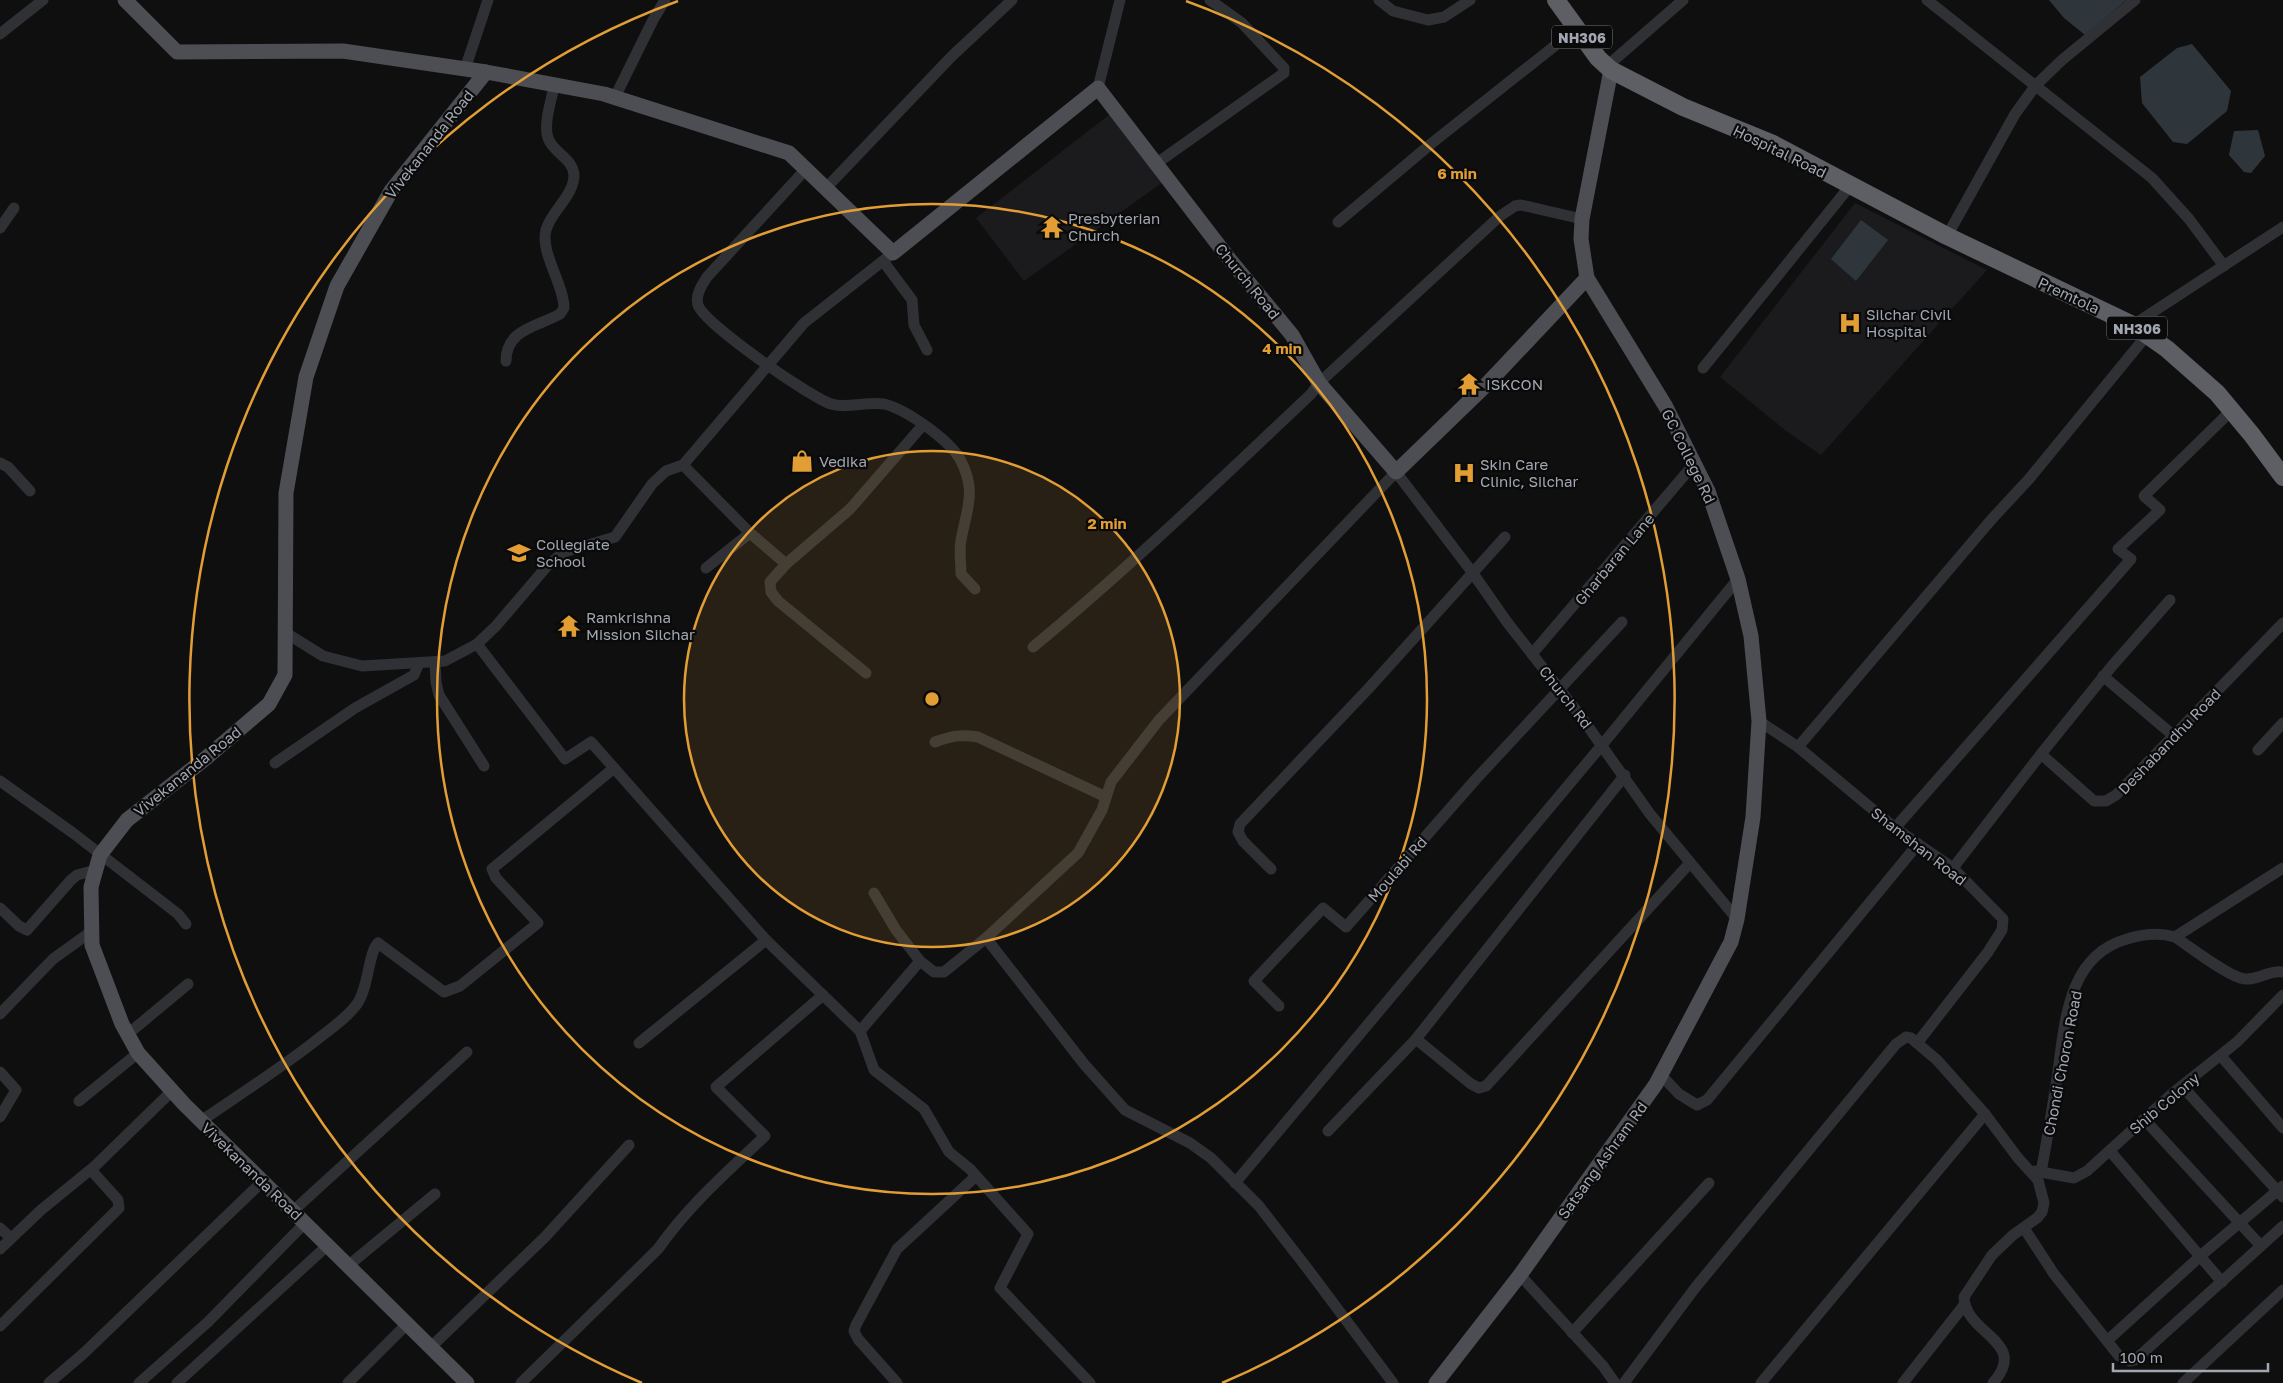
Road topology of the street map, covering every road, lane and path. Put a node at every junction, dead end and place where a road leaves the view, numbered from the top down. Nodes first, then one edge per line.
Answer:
1 (43, 0) edge
2 (125, 0) edge
3 (488, 0) edge
4 (665, 0) edge
5 (1012, 0) edge
6 (1120, 0) edge
7 (1210, 0) edge
8 (1379, 0) edge
9 (1470, 0) edge
10 (1556, 0) edge
11 (1683, 0) edge
12 (1927, 0) edge
13 (2135, 0) edge
14 (1576, 29) junction
15 (0, 34) edge
16 (466, 69) junction
17 (1609, 69) junction
18 (486, 72) junction
19 (554, 85) junction
20 (2036, 85) junction
21 (1098, 88) junction
22 (615, 98) junction
23 (1157, 163) junction
24 (806, 170) junction
25 (1850, 186) junction
26 (826, 188) junction
27 (14, 208) dead end
28 (1582, 219) junction
29 (1338, 222) dead end
30 (0, 228) edge
31 (2281, 232) edge
32 (1947, 236) junction
33 (888, 257) junction
34 (2224, 266) junction
35 (1587, 278) junction
36 (2133, 325) junction
37 (2148, 335) junction
38 (927, 350) dead end
39 (506, 361) dead end
40 (768, 363) junction
41 (1703, 368) dead end
42 (1319, 383) junction
43 (2232, 410) junction
44 (924, 425) junction
45 (0, 463) edge
46 (1694, 464) junction
47 (683, 465) junction
48 (1396, 472) junction
49 (2283, 477) edge
50 (30, 491) dead end
51 (750, 533) junction
52 (1505, 537) dead end
53 (786, 564) junction
54 (706, 568) dead end
55 (1472, 572) junction
56 (1738, 579) junction
57 (975, 589) dead end
58 (2170, 600) dead end
59 (1622, 622) dead end
60 (2283, 623) edge
61 (286, 633) junction
62 (478, 644) junction
63 (1033, 647) dead end
64 (1532, 654) junction
65 (435, 662) junction
66 (419, 663) junction
67 (866, 673) dead end
68 (2103, 676) junction
69 (1559, 688) junction
70 (1760, 721) junction
71 (2283, 723) edge
72 (2174, 736) junction
73 (935, 742) dead end
74 (1602, 745) junction
75 (1798, 747) junction
76 (2258, 750) dead end
77 (2041, 754) junction
78 (275, 763) dead end
79 (484, 766) dead end
80 (614, 768) junction
81 (1625, 775) junction
82 (0, 781) edge
83 (1106, 797) junction
84 (1895, 828) junction
85 (1918, 844) junction
86 (98, 862) junction
87 (1689, 864) junction
88 (1952, 868) junction
89 (2283, 868) edge
90 (1271, 869) dead end
91 (874, 893) dead end
92 (0, 908) edge
93 (1737, 919) junction
94 (186, 924) dead end
95 (92, 931) junction
96 (2175, 937) junction
97 (986, 938) junction
98 (766, 940) junction
99 (920, 962) junction
100 (2283, 972) edge
101 (188, 984) dead end
102 (823, 995) junction
103 (2280, 998) edge
104 (1279, 1006) dead end
105 (0, 1014) edge
106 (860, 1030) junction
107 (128, 1034) junction
108 (1416, 1039) junction
109 (1918, 1042) junction
110 (639, 1043) dead end
111 (467, 1052) dead end
112 (138, 1053) junction
113 (2221, 1056) junction
114 (0, 1072) edge
115 (1661, 1075) junction
116 (2182, 1086) junction
117 (172, 1090) junction
118 (79, 1101) dead end
119 (1985, 1114) junction
120 (0, 1117) edge
121 (2144, 1119) junction
122 (201, 1121) junction
123 (2283, 1128) edge
124 (1328, 1131) dead end
125 (629, 1145) dead end
126 (2110, 1151) junction
127 (91, 1170) junction
128 (2041, 1172) junction
129 (976, 1176) junction
130 (262, 1181) junction
131 (1235, 1183) junction
132 (1709, 1183) dead end
133 (2281, 1191) edge
134 (435, 1194) dead end
135 (293, 1211) junction
136 (305, 1223) junction
137 (2239, 1223) junction
138 (2283, 1226) edge
139 (0, 1228) edge
140 (2027, 1232) junction
141 (11, 1238) junction
142 (328, 1245) junction
143 (2261, 1246) junction
144 (0, 1249) edge
145 (2201, 1255) junction
146 (349, 1265) junction
147 (1520, 1276) junction
148 (2222, 1282) junction
149 (2282, 1292) edge
150 (1964, 1304) junction
151 (407, 1324) junction
152 (0, 1326) edge
153 (1572, 1333) junction
154 (2108, 1340) junction
155 (432, 1346) junction
156 (49, 1383) edge
157 (139, 1383) edge
158 (177, 1383) edge
159 (348, 1383) edge
160 (466, 1383) edge
161 (521, 1383) edge
162 (898, 1383) edge
163 (1090, 1383) edge
164 (1393, 1383) edge
165 (1436, 1383) edge
166 (1615, 1383) edge
167 (1624, 1383) edge
168 (1762, 1383) edge
169 (1904, 1383) edge
170 (1993, 1383) edge
171 (2183, 1383) edge

1 - 15 street
2 - 16 main road
3 - 16 street
4 - 22 street
5 - 26 street
6 - 21 street
7 - 23 street
8 - 9 street
10 - 14 highway, NH306
11 - 17 street
12 - 20 street
13 - 20 street
14 - 17 highway, NH306
14 - 29 street
16 - 18 main road
17 - 25 highway, Hospital Road / NH306
17 - 28 main road, GC College Rd
18 - 19 main road
18 - 61 main road, Vivekananda Road
19 - 22 main road
19 - 39 street
20 - 32 street
20 - 34 street
21 - 23 main road, Church Road
21 - 33 main road
22 - 24 main road
23 - 42 main road, Church Road
24 - 26 main road
24 - 40 street
25 - 32 highway, Hospital Road / NH306
25 - 41 street
26 - 33 main road
27 - 30 street
28 - 35 main road, GC College Rd
28 - 42 street
31 - 34 street
32 - 36 highway, Premtola / NH306
33 - 38 street
33 - 40 street
34 - 36 street
35 - 46 main road, GC College Rd
35 - 48 main road
36 - 37 highway, Premtola / NH306
37 - 43 highway, Premtola / NH306
37 - 75 street
40 - 44 street
40 - 47 street
42 - 48 main road, Church Road
42 - 63 street
43 - 49 highway, Premtola / NH306
43 - 84 street
44 - 53 street
44 - 57 street
45 - 50 street
46 - 56 main road, GC College Rd
46 - 64 street, Gharbaran Lane
47 - 51 street
47 - 62 street
48 - 55 street, Church Rd
48 - 83 street
51 - 53 street
51 - 54 street
52 - 55 street
53 - 67 street
55 - 64 street, Church Rd
55 - 90 street
56 - 70 main road, GC College Rd
56 - 74 street
58 - 68 street
59 - 69 street
60 - 72 street, Deshabandhu Road
61 - 66 street
61 - 86 main road, Vivekananda Road
62 - 65 street
62 - 80 street
64 - 69 street, Church Rd
65 - 66 street
65 - 79 street
66 - 78 street
68 - 72 street
68 - 77 street
69 - 74 street, Church Rd
69 - 104 street, Moulabi Rd
70 - 75 street, Shamshan Road
70 - 93 main road, GC College Rd
71 - 76 street
72 - 77 street, Deshabandhu Road
73 - 83 street
74 - 81 street, Church Rd
74 - 131 street
75 - 84 street, Shamshan Road
77 - 88 street
80 - 98 street
80 - 122 street
81 - 87 street, Church Rd
81 - 108 street
82 - 86 street
83 - 97 street
84 - 85 street, Shamshan Road
85 - 88 street, Shamshan Road
85 - 115 street
86 - 92 street
86 - 94 street
86 - 95 main road, Vivekananda Road
87 - 93 street, Church Rd
87 - 108 street
88 - 109 street, Shamshan Road
89 - 96 street
91 - 99 street
93 - 115 main road, Satsang Ashram Rd
95 - 105 street
95 - 107 main road, Vivekananda Road
96 - 100 street, Chondi Choron Road
96 - 128 street, Chondi Choron Road
97 - 99 street
97 - 131 street
98 - 102 street
98 - 110 street
99 - 106 street
101 - 107 street
102 - 106 street
102 - 161 street
103 - 113 street, Shib Colony
106 - 129 street
107 - 112 main road, Vivekananda Road
108 - 124 street
109 - 119 street
109 - 167 street
111 - 135 street
112 - 117 main road, Vivekananda Road
112 - 118 street
113 - 116 street, Shib Colony
113 - 123 street
114 - 120 street
115 - 147 main road, Satsang Ashram Rd
116 - 121 street, Shib Colony
116 - 133 street
117 - 122 main road, Vivekananda Road
117 - 127 street
119 - 128 street
119 - 168 street
121 - 126 street, Shib Colony
121 - 137 street
122 - 130 main road, Vivekananda Road
125 - 155 street
126 - 128 street, Shib Colony
126 - 145 street
127 - 141 street
127 - 152 street
128 - 140 street
129 - 162 street
129 - 163 street
130 - 135 main road, Vivekananda Road
130 - 156 street
131 - 164 street
132 - 153 street
133 - 137 street
134 - 146 street
135 - 136 main road, Vivekananda Road
136 - 142 main road, Vivekananda Road
136 - 157 street
137 - 143 street
137 - 145 street
138 - 143 street
139 - 141 street
140 - 150 street
140 - 154 street
141 - 144 street
142 - 146 main road, Vivekananda Road
142 - 158 street
143 - 148 street
145 - 148 street
145 - 154 street
146 - 151 main road, Vivekananda Road
147 - 153 street
147 - 165 main road, Satsang Ashram Rd
148 - 154 street
149 - 171 street
150 - 169 street
150 - 170 street
151 - 155 main road, Vivekananda Road
151 - 159 street
153 - 166 street
155 - 160 main road, Vivekananda Road

